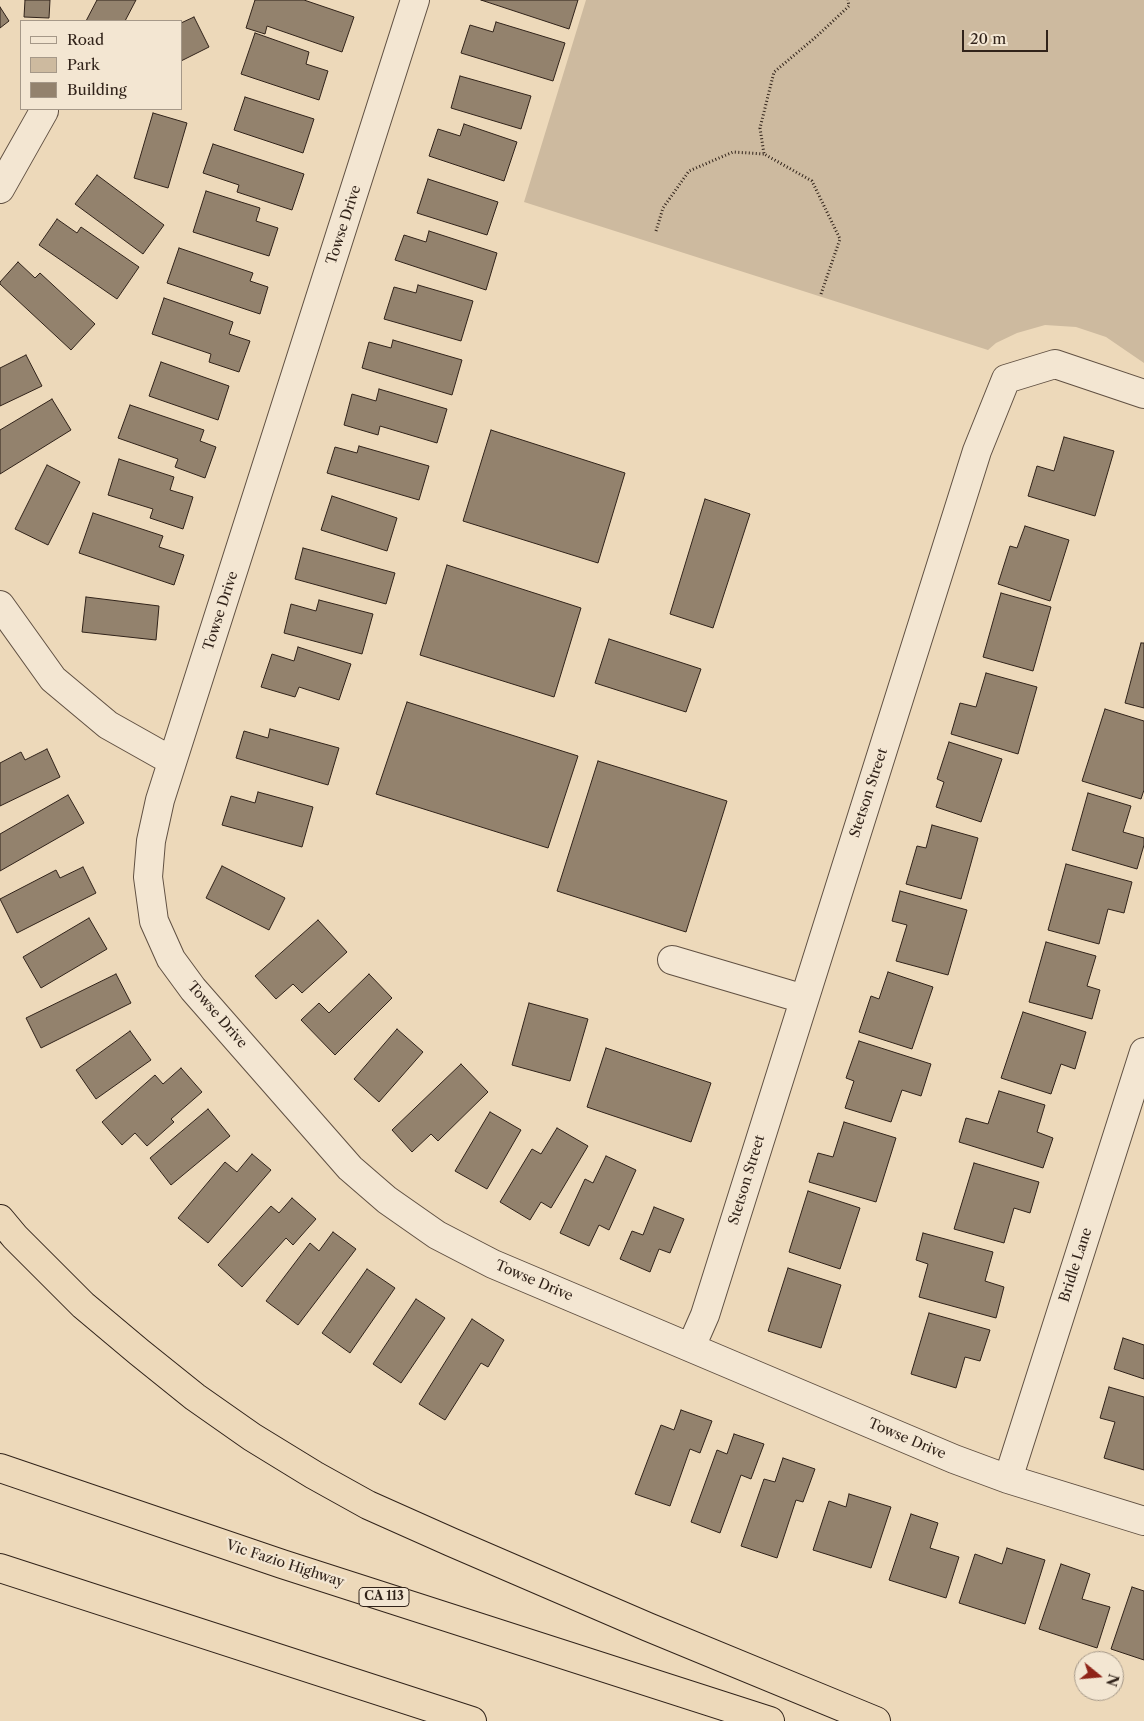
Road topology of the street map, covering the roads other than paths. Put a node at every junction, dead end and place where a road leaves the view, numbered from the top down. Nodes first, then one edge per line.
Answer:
1 (415, 0) edge
2 (44, 111) dead end
3 (0, 189) edge
4 (1144, 394) edge
5 (0, 606) edge
6 (172, 761) junction
7 (672, 960) dead end
8 (804, 999) junction
9 (1144, 1052) edge
10 (0, 1219) edge
11 (691, 1347) junction
12 (0, 1468) edge
13 (1008, 1479) junction
14 (1144, 1521) edge
15 (0, 1568) edge
16 (472, 1721) edge
17 (770, 1721) edge
18 (876, 1721) edge

1 - 6 street, Towse Drive
2 - 3 street
4 - 8 street, Stetson Street
5 - 6 street
6 - 11 street, Towse Drive
7 - 8 street
8 - 11 street, Stetson Street
9 - 13 street, Bridle Lane
10 - 18 highway
11 - 13 street, Towse Drive
12 - 17 highway, Vic Fazio Highway / CA 113
13 - 14 street, Towse Drive
15 - 16 highway

